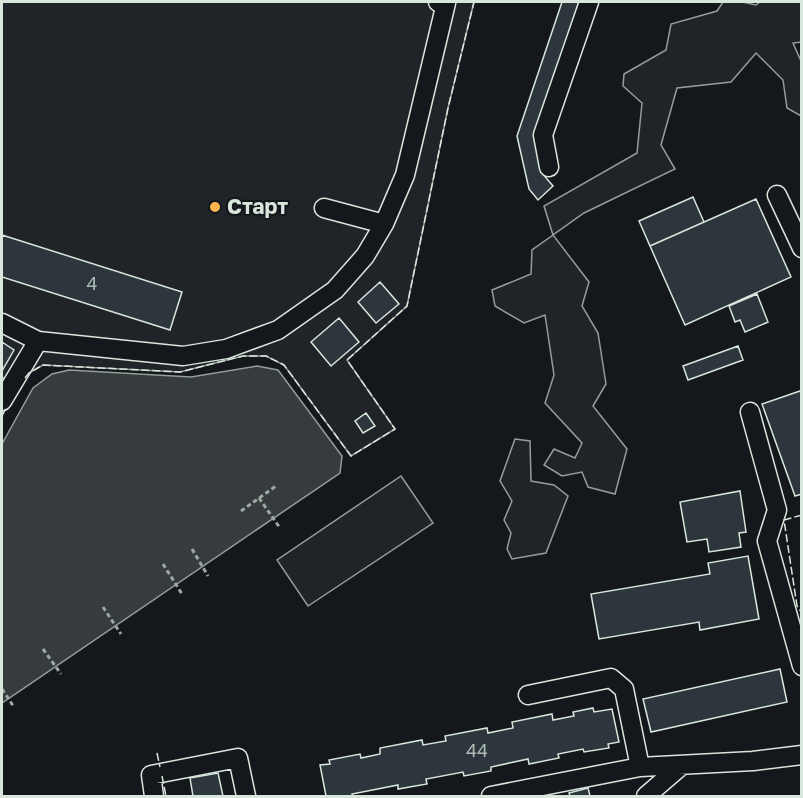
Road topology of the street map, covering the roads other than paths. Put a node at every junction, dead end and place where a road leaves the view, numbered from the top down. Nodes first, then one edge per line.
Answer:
1 (438, 2) edge
2 (589, 2) edge
3 (549, 167) dead end
4 (777, 195) dead end
5 (324, 207) dead end
6 (384, 224) junction
7 (801, 248) edge
8 (2, 322) edge
9 (38, 341) junction
10 (3, 395) edge
11 (750, 412) dead end
12 (799, 645) edge
13 (801, 666) edge
14 (528, 695) dead end
15 (801, 755) edge
16 (682, 765) junction
17 (640, 767) junction
18 (531, 792) edge
19 (154, 796) edge
20 (246, 796) edge
21 (491, 796) edge
22 (646, 796) edge

1 - 6 lane
2 - 3 lane
4 - 7 lane
5 - 6 lane
6 - 9 lane
8 - 9 lane
9 - 10 lane
11 - 12 lane
12 - 13 lane
14 - 17 lane
15 - 16 lane
16 - 17 lane
16 - 22 lane
17 - 18 lane
18 - 21 lane
19 - 20 lane

